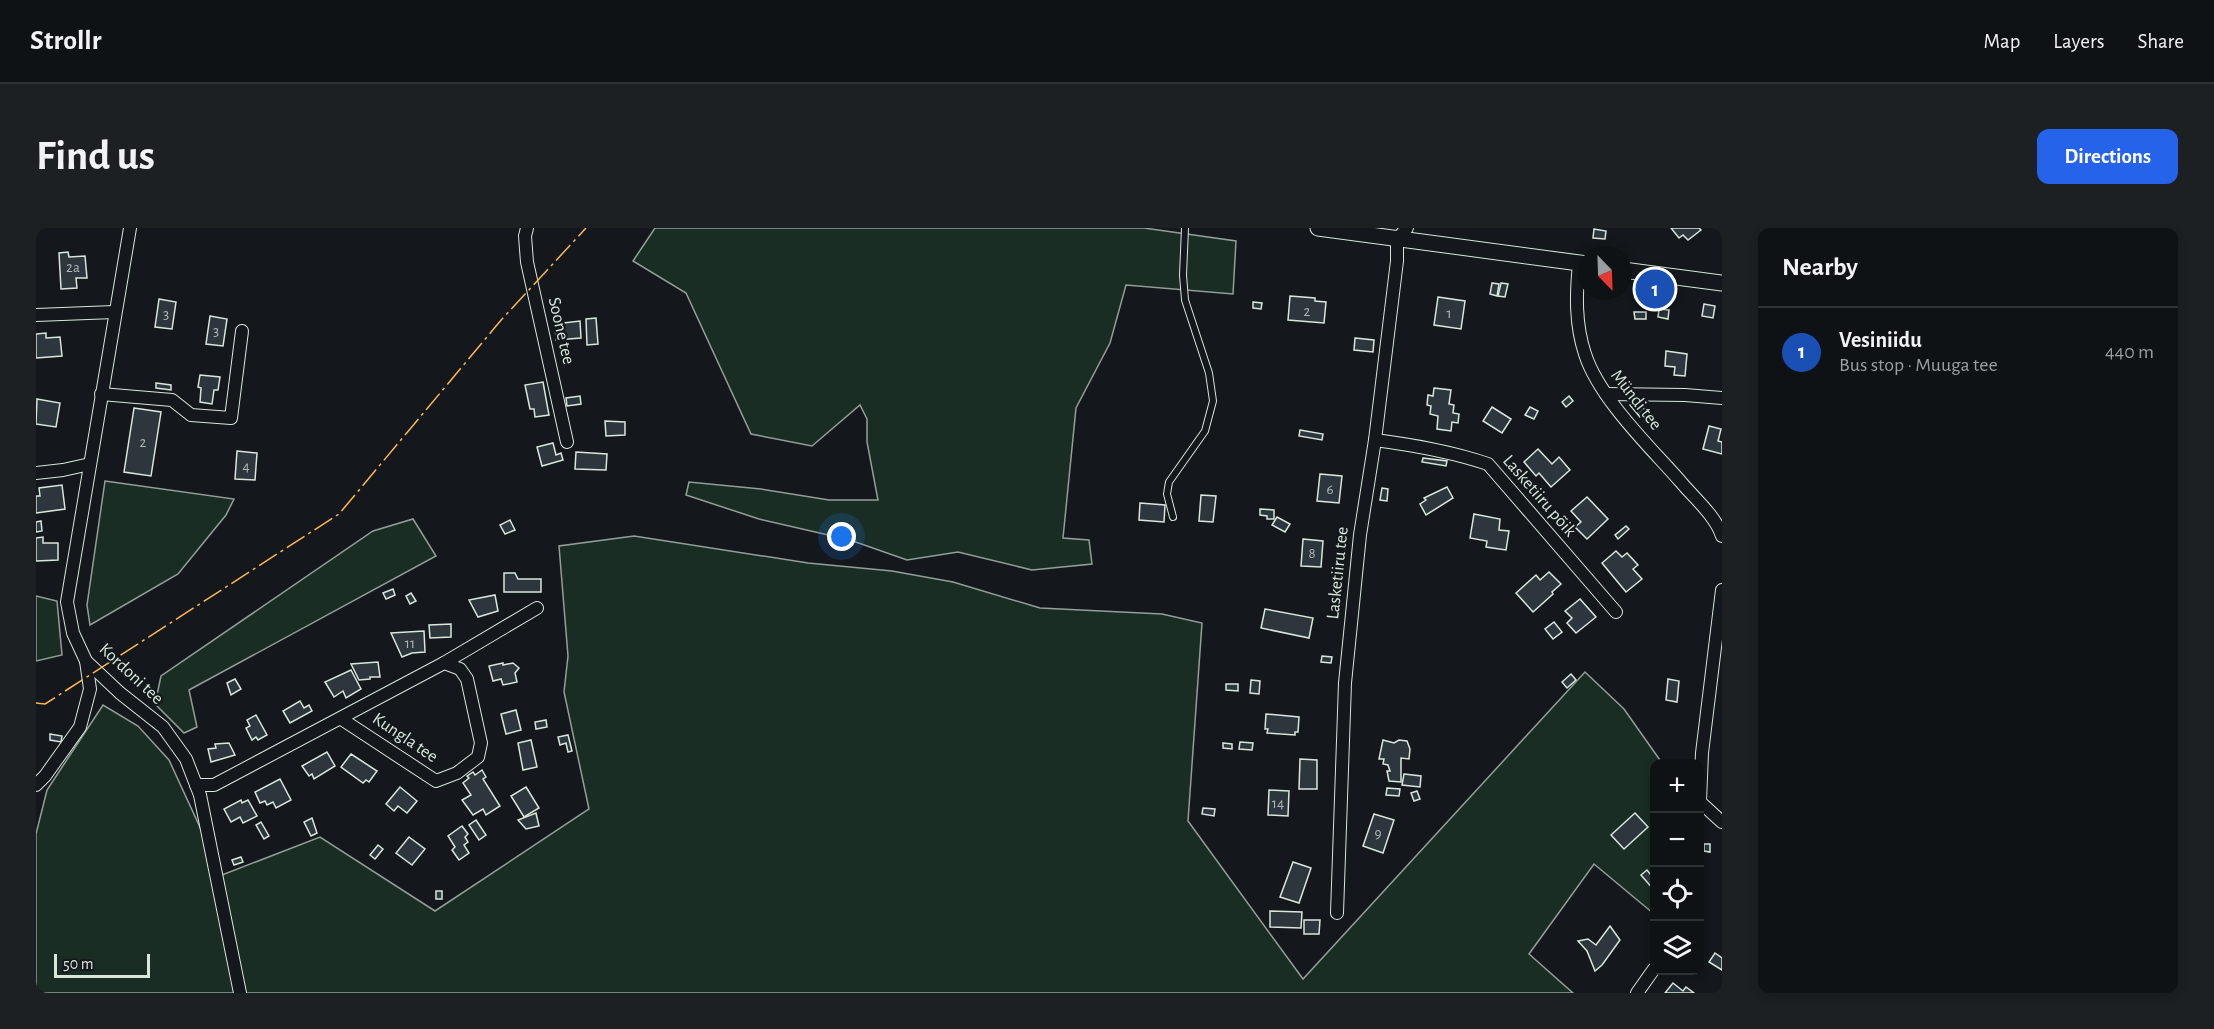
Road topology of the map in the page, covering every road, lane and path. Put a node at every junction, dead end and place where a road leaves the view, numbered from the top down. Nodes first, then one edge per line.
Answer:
1 (130, 228) edge
2 (527, 228) edge
3 (1185, 228) edge
4 (1318, 228) edge
5 (1402, 233) edge
6 (1578, 263) edge
7 (1632, 271) edge
8 (1722, 283) edge
9 (1578, 288) edge
10 (114, 312) junction
11 (36, 315) edge
12 (242, 331) dead end
13 (101, 394) junction
14 (1606, 394) junction
15 (1722, 398) edge
16 (1375, 440) junction
17 (567, 442) dead end
18 (90, 464) junction
19 (36, 473) edge
20 (1173, 517) dead end
21 (1722, 536) edge
22 (1722, 590) edge
23 (537, 608) dead end
24 (1616, 612) dead end
25 (86, 661) junction
26 (444, 663) junction
27 (340, 718) junction
28 (1702, 759) edge
29 (36, 785) edge
30 (196, 785) junction
31 (1704, 806) edge
32 (1722, 822) edge
33 (1338, 913) dead end
34 (1650, 974) edge
35 (240, 993) edge
36 (1636, 993) edge

1 - 10 street, Kordoni tee
2 - 17 street, Soone tee
3 - 20 lane
4 - 5 street
5 - 6 street
5 - 16 street, Lasketiiru tee
7 - 8 street
9 - 14 street, Mündi tee
10 - 11 street
10 - 13 street, Kordoni tee
12 - 13 street
13 - 18 street, Kordoni tee
14 - 15 street
14 - 21 street, Mündi tee
16 - 24 street, Lasketiiru põik
16 - 33 street, Lasketiiru tee
18 - 19 street
18 - 25 street, Kordoni tee
22 - 28 street
23 - 26 street, Kungla tee
25 - 29 street
25 - 30 street, Kordoni tee
26 - 27 street, Kungla tee
26 - 27 street, Kungla tee
27 - 30 street, Kungla tee
30 - 35 street, Kordoni tee
31 - 32 street
34 - 36 street

